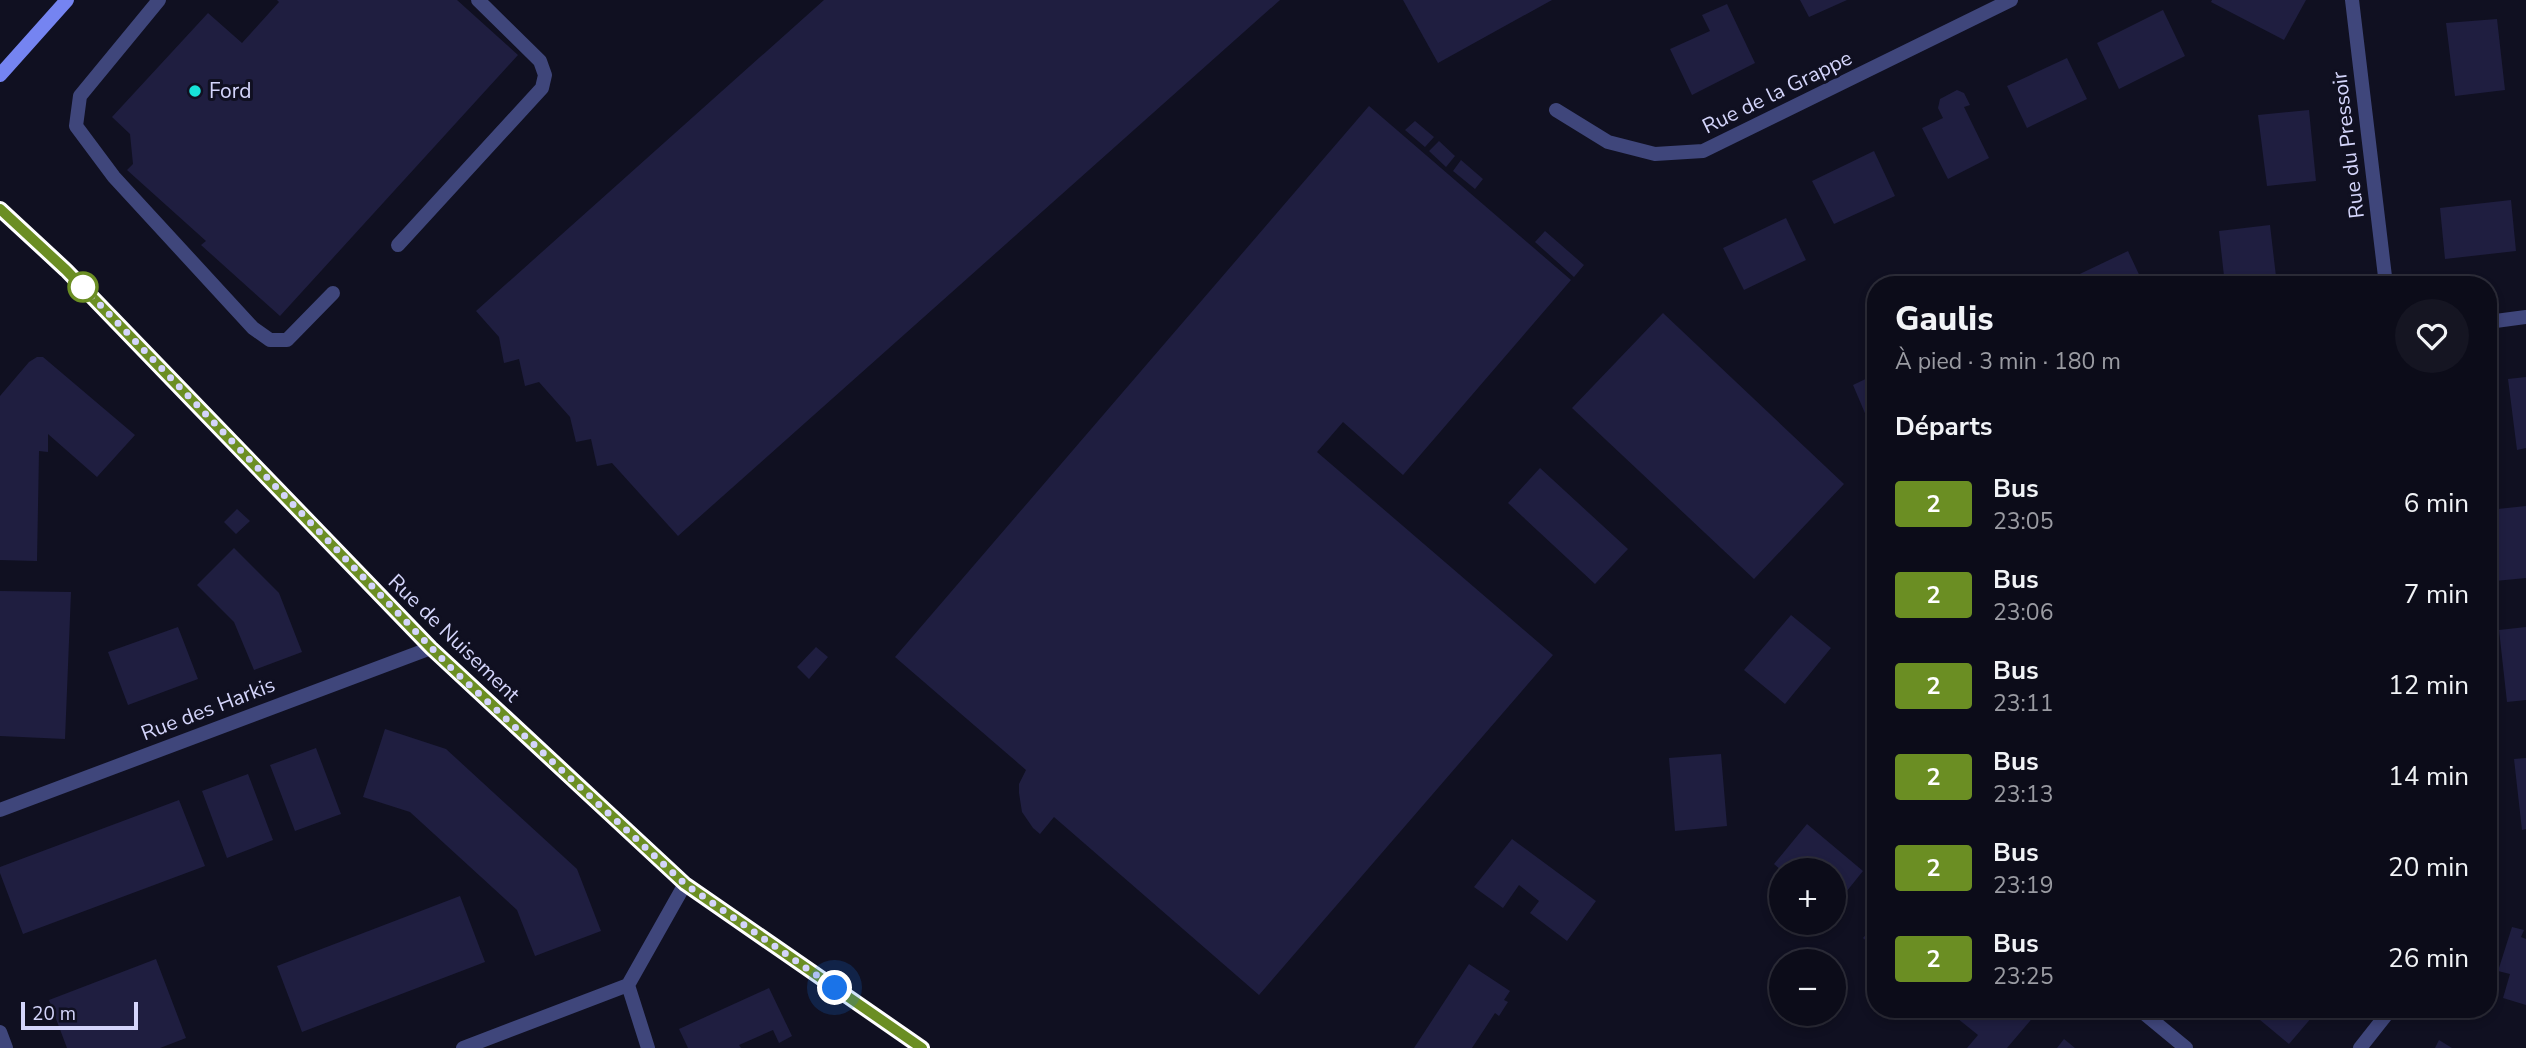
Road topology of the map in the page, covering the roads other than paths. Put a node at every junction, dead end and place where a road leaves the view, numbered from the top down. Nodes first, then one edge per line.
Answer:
1 (67, 0) edge
2 (159, 0) edge
3 (478, 0) edge
4 (2011, 0) edge
5 (2352, 0) edge
6 (0, 75) edge
7 (1556, 110) dead end
8 (0, 209) edge
9 (398, 245) dead end
10 (2385, 276) edge
11 (333, 293) dead end
12 (2526, 317) edge
13 (2497, 321) edge
14 (431, 648) junction
15 (0, 810) edge
16 (685, 884) junction
17 (628, 985) junction
18 (2150, 1018) edge
19 (2384, 1018) edge
20 (0, 1032) edge
21 (6, 1048) edge
22 (463, 1048) edge
23 (648, 1048) edge
24 (922, 1048) edge
25 (2186, 1048) edge
26 (2360, 1048) edge

1 - 6 street
2 - 11 street
3 - 9 street
4 - 7 street, Rue de la Grappe
5 - 10 street, Rue du Pressoir
8 - 14 street, Rue de Nuisement
12 - 13 street
14 - 15 street, Rue des Harkis
14 - 16 street, Rue de Nuisement
16 - 17 street
16 - 24 street, Rue de Nuisement
17 - 22 street
17 - 23 street
18 - 25 street
19 - 26 street
20 - 21 street

